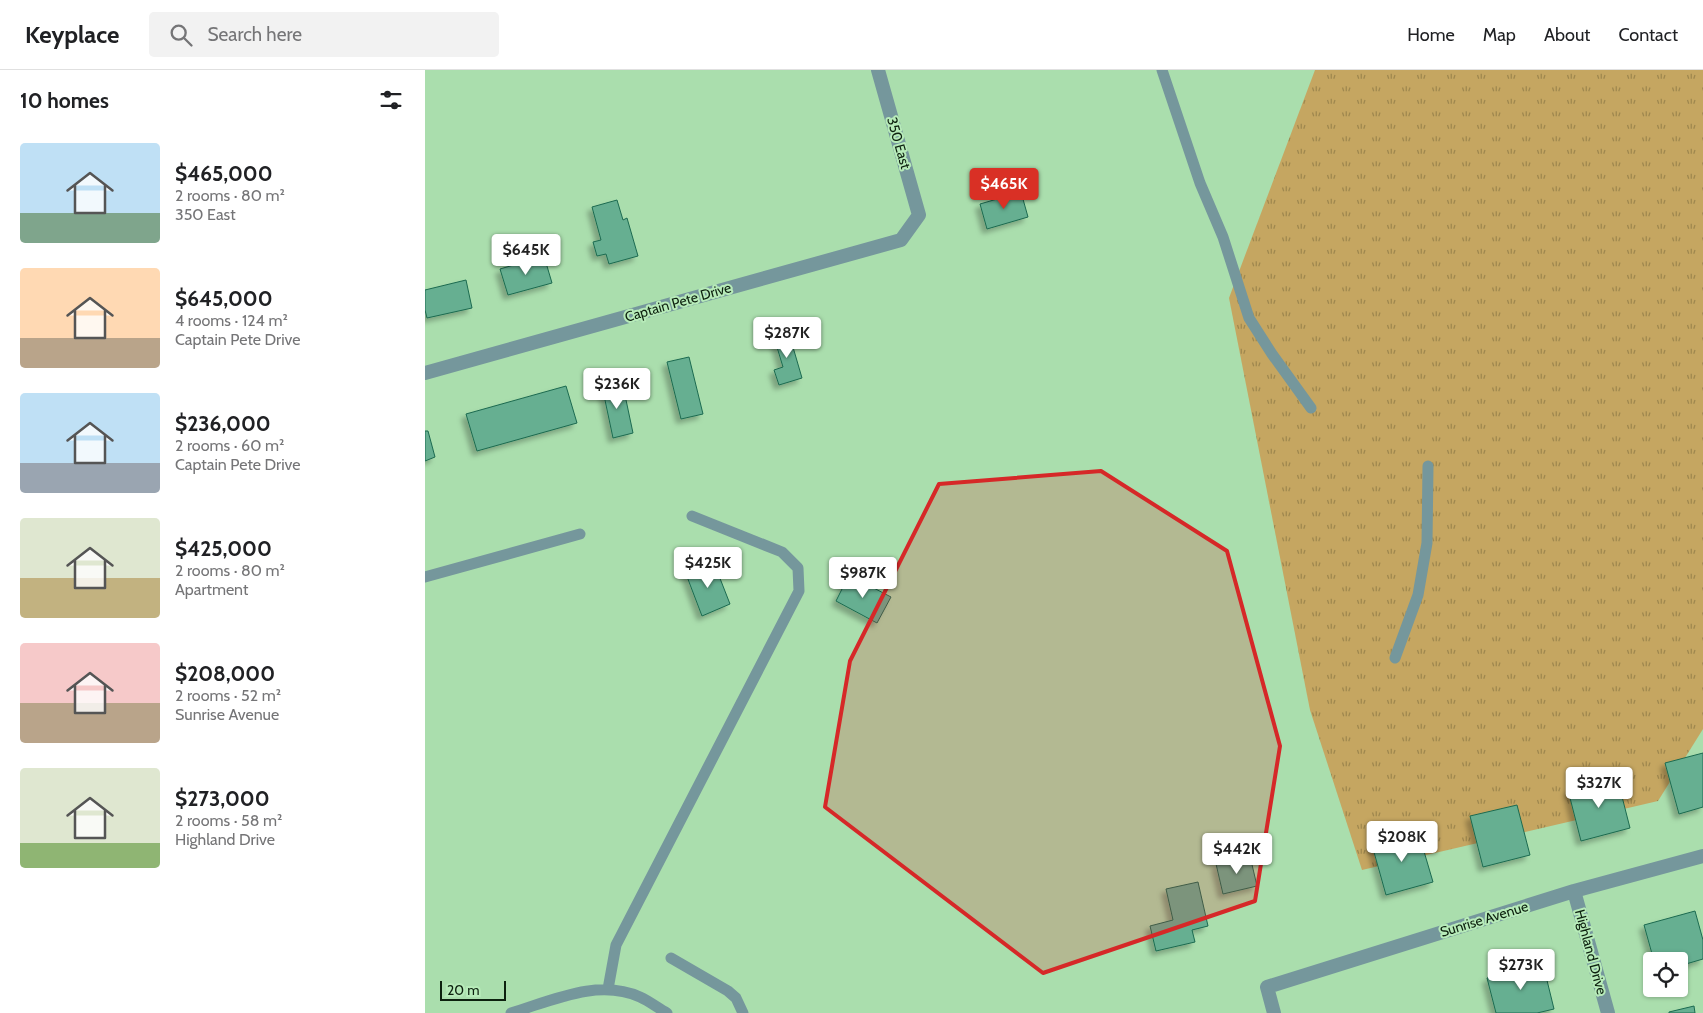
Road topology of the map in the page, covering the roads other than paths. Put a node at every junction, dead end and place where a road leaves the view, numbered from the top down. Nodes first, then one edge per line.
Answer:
1 (878, 70) edge
2 (1162, 70) edge
3 (919, 215) joint
4 (425, 373) edge
5 (1311, 408) dead end
6 (1428, 466) dead end
7 (692, 516) dead end
8 (580, 534) dead end
9 (425, 576) edge
10 (1395, 658) dead end
11 (1703, 856) edge
12 (1574, 892) junction
13 (671, 958) dead end
14 (608, 989) junction
15 (511, 1013) edge
16 (667, 1013) edge
17 (743, 1013) edge
18 (1274, 1013) edge
19 (1608, 1013) edge

1 - 3 street, 350 East
2 - 5 lane
3 - 4 street, Captain Pete Drive
6 - 10 lane
7 - 14 lane
8 - 9 lane
11 - 12 street, Sunrise Avenue
12 - 18 street, Sunrise Avenue
12 - 19 street, Highland Drive
13 - 17 lane
14 - 15 lane
14 - 16 lane

